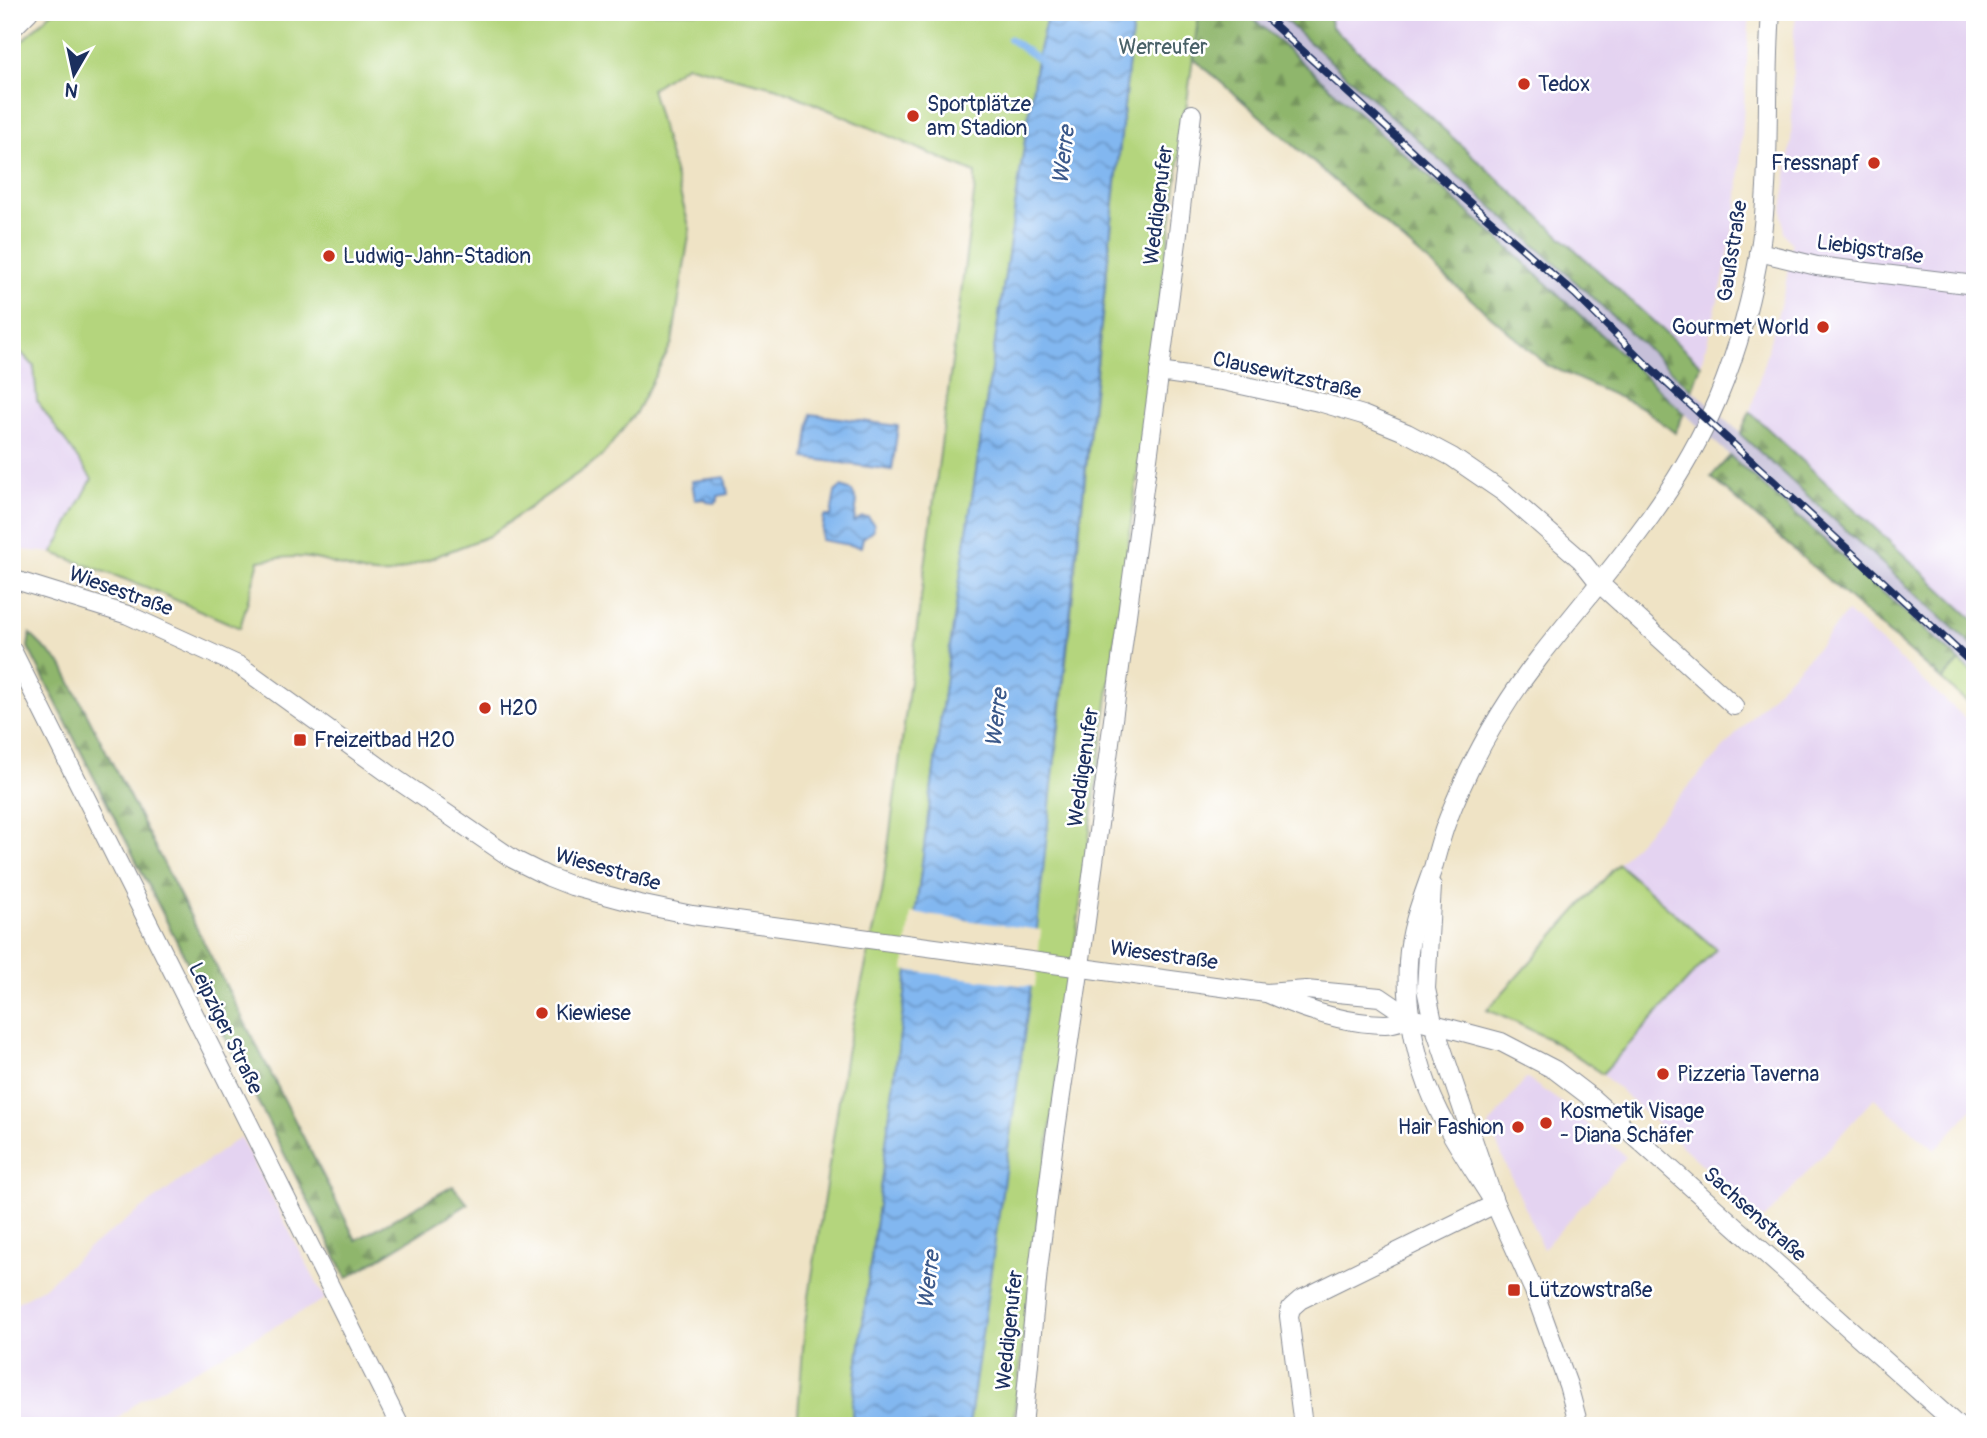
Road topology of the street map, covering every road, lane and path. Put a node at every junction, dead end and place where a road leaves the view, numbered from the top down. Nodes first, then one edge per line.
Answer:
1 (29, 12) edge
2 (1771, 12) edge
3 (12, 29) edge
4 (1192, 114) dead end
5 (1759, 252) junction
6 (1975, 285) edge
7 (1159, 372) junction
8 (12, 579) edge
9 (1600, 584) junction
10 (12, 650) edge
11 (1734, 706) dead end
12 (1432, 869) junction
13 (1080, 966) junction
14 (1266, 993) junction
15 (1411, 1018) junction
16 (1433, 1022) junction
17 (1495, 1204) junction
18 (400, 1426) edge
19 (1023, 1426) edge
20 (1303, 1426) edge
21 (1579, 1426) edge
22 (1958, 1426) edge

1 - 3 street
2 - 5 street, Gaußstraße
4 - 7 street, Weddigenufer
5 - 6 street, Liebigstraße
5 - 9 street, Gaußstraße
7 - 9 street, Clausewitzstraße
7 - 13 street, Weddigenufer
8 - 13 street, Wiesestraße
9 - 11 street, Clausewitzstraße
9 - 12 street
10 - 18 street, Leipziger Straße
12 - 15 street
12 - 16 street
13 - 14 street, Wiesestraße
13 - 19 street, Weddigenufer
14 - 15 street, Wiesestraße
14 - 15 street, Wiesestraße
15 - 16 street, Wiesestraße
15 - 17 street
16 - 17 street
16 - 22 street, Sachsenstraße
17 - 20 street
17 - 21 street

